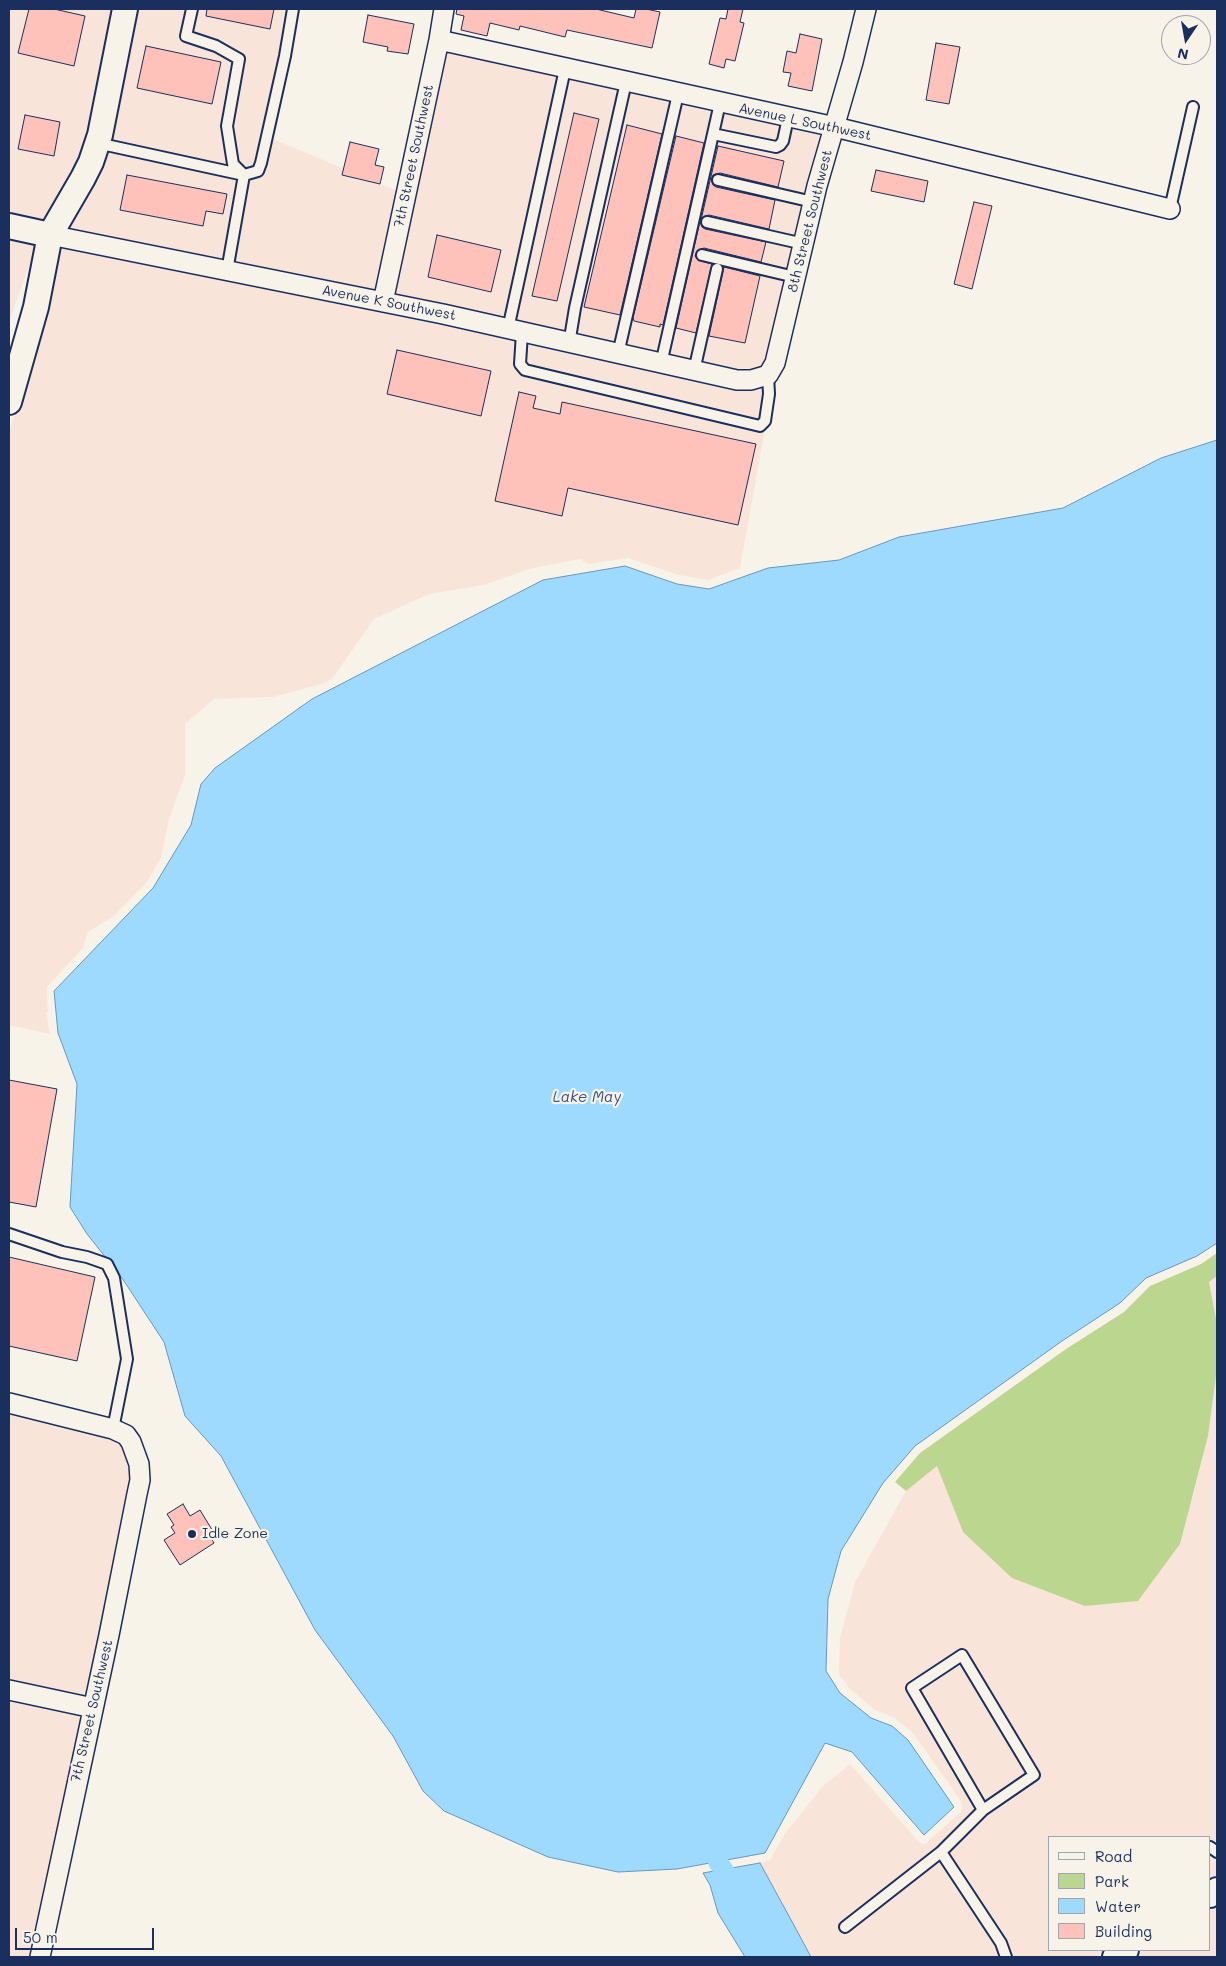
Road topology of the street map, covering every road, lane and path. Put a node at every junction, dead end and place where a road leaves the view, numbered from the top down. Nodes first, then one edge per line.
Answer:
1 (125, 9) edge
2 (192, 9) edge
3 (293, 9) edge
4 (444, 9) edge
5 (866, 9) edge
6 (439, 40) junction
7 (566, 69) junction
8 (626, 82) junction
9 (678, 94) junction
10 (720, 103) junction
11 (1193, 107) dead end
12 (788, 118) junction
13 (835, 127) junction
14 (713, 134) junction
15 (97, 143) junction
16 (244, 175) junction
17 (718, 180) dead end
18 (813, 202) junction
19 (1170, 209) joint
20 (707, 222) dead end
21 (9, 226) edge
22 (50, 234) junction
23 (804, 244) junction
24 (702, 255) dead end
25 (717, 269) dead end
26 (227, 271) junction
27 (796, 277) junction
28 (383, 302) junction
29 (515, 331) junction
30 (569, 344) junction
31 (618, 354) junction
32 (662, 364) junction
33 (694, 371) junction
34 (768, 374) junction
35 (9, 402) edge
36 (9, 1234) edge
37 (9, 1403) edge
38 (113, 1429) junction
39 (9, 1690) edge
40 (93, 1708) junction
41 (983, 1810) junction
42 (941, 1852) junction
43 (845, 1927) dead end
44 (40, 1957) edge
45 (1006, 1957) edge

1 - 15 street
2 - 16 lane
3 - 16 lane
4 - 6 street, 7th Street Southwest
5 - 13 street, 8th Street Southwest
6 - 7 street, Avenue L Southwest
6 - 28 street, 7th Street Southwest
7 - 8 street, Avenue L Southwest
7 - 29 lane
8 - 9 street, Avenue L Southwest
8 - 30 lane
9 - 10 street, Avenue L Southwest
9 - 31 lane
10 - 12 street, Avenue L Southwest
10 - 14 lane
11 - 19 lane
12 - 13 street, Avenue L Southwest
12 - 14 lane
13 - 18 street, 8th Street Southwest
13 - 19 street, Avenue L Southwest
14 - 32 lane
15 - 16 lane
15 - 22 street
16 - 26 lane
17 - 18 lane
18 - 23 street, 8th Street Southwest
20 - 23 lane
21 - 22 street, Avenue K Southwest
22 - 26 street, Avenue K Southwest
22 - 35 street
23 - 27 street, 8th Street Southwest
24 - 27 lane
25 - 33 lane
26 - 28 street, Avenue K Southwest
27 - 34 street, 8th Street Southwest
28 - 29 street, Avenue K Southwest
29 - 30 street, Avenue K Southwest
29 - 34 lane
30 - 31 street, Avenue K Southwest
31 - 32 street, Avenue K Southwest
32 - 33 street, Avenue K Southwest
33 - 34 street, Avenue K Southwest
36 - 38 lane
37 - 38 street
38 - 40 street, 7th Street Southwest
39 - 40 street
40 - 44 street, 7th Street Southwest
41 - 41 lane
41 - 42 lane
42 - 43 lane
42 - 45 lane

